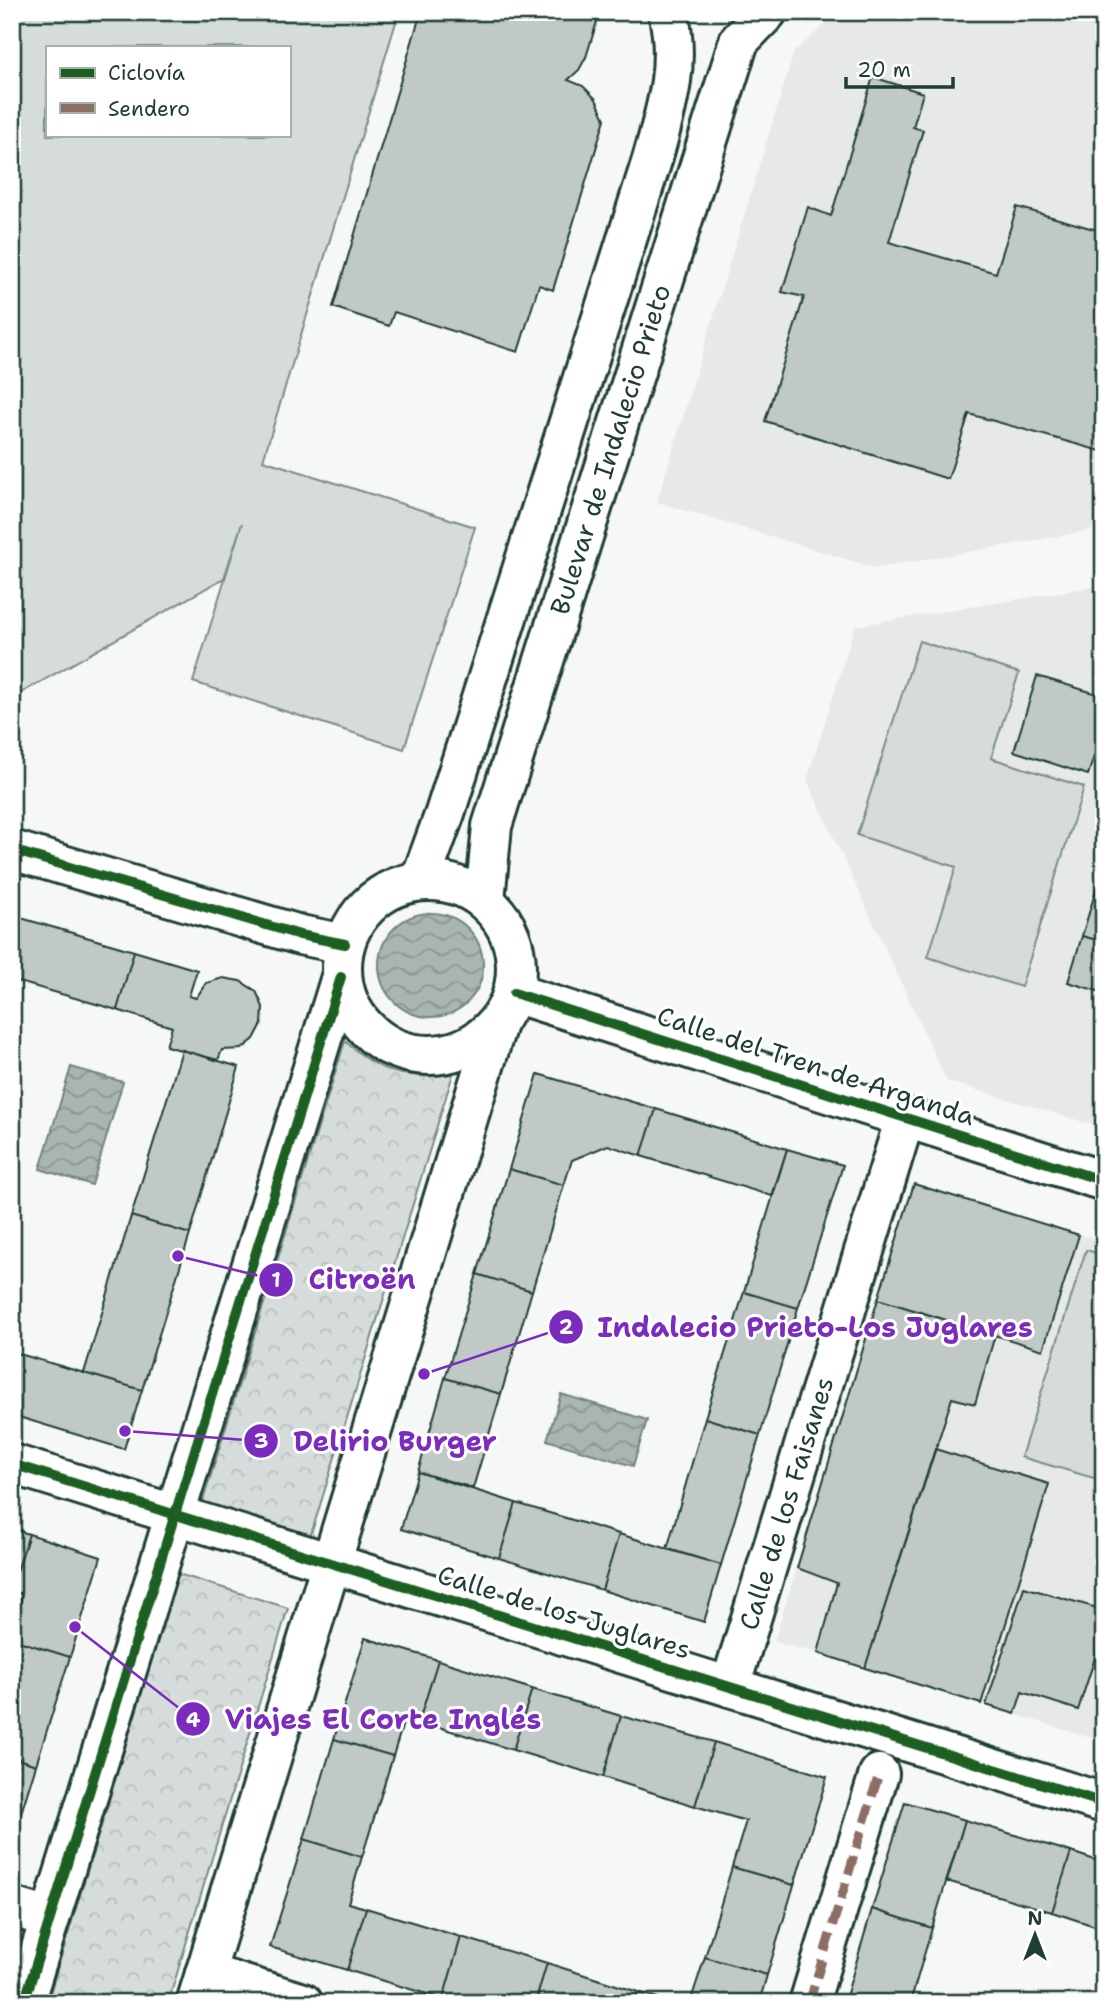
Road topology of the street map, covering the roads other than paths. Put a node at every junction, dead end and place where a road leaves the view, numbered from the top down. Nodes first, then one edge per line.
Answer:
1 (668, 12) edge
2 (767, 12) edge
3 (12, 850) edge
4 (420, 881) junction
5 (485, 900) junction
6 (343, 960) junction
7 (505, 1009) junction
8 (905, 1118) junction
9 (1104, 1181) edge
10 (12, 1464) edge
11 (174, 1516) junction
12 (331, 1563) junction
13 (730, 1687) junction
14 (878, 1774) dead end
15 (1104, 1803) edge
16 (12, 1907) edge
17 (50, 1918) junction
18 (201, 1988) edge
19 (24, 2003) edge
20 (303, 2003) edge
21 (809, 2003) edge

1 - 4 street, Bulevar de Indalecio Prieto
2 - 5 street, Bulevar de Indalecio Prieto
3 - 6 street
4 - 5 street
4 - 6 street
5 - 7 street
6 - 7 street
6 - 11 street
7 - 8 street, Calle del Tren de Arganda
7 - 12 street
8 - 9 street, Calle del Tren de Arganda
8 - 13 street, Calle de los Faisanes
10 - 11 street, Calle de los Juglares
11 - 12 street, Calle de los Juglares
11 - 17 street
12 - 13 street, Calle de los Juglares
12 - 18 street
13 - 15 street, Calle de los Juglares
14 - 21 street
16 - 17 street
17 - 19 street
18 - 20 street

